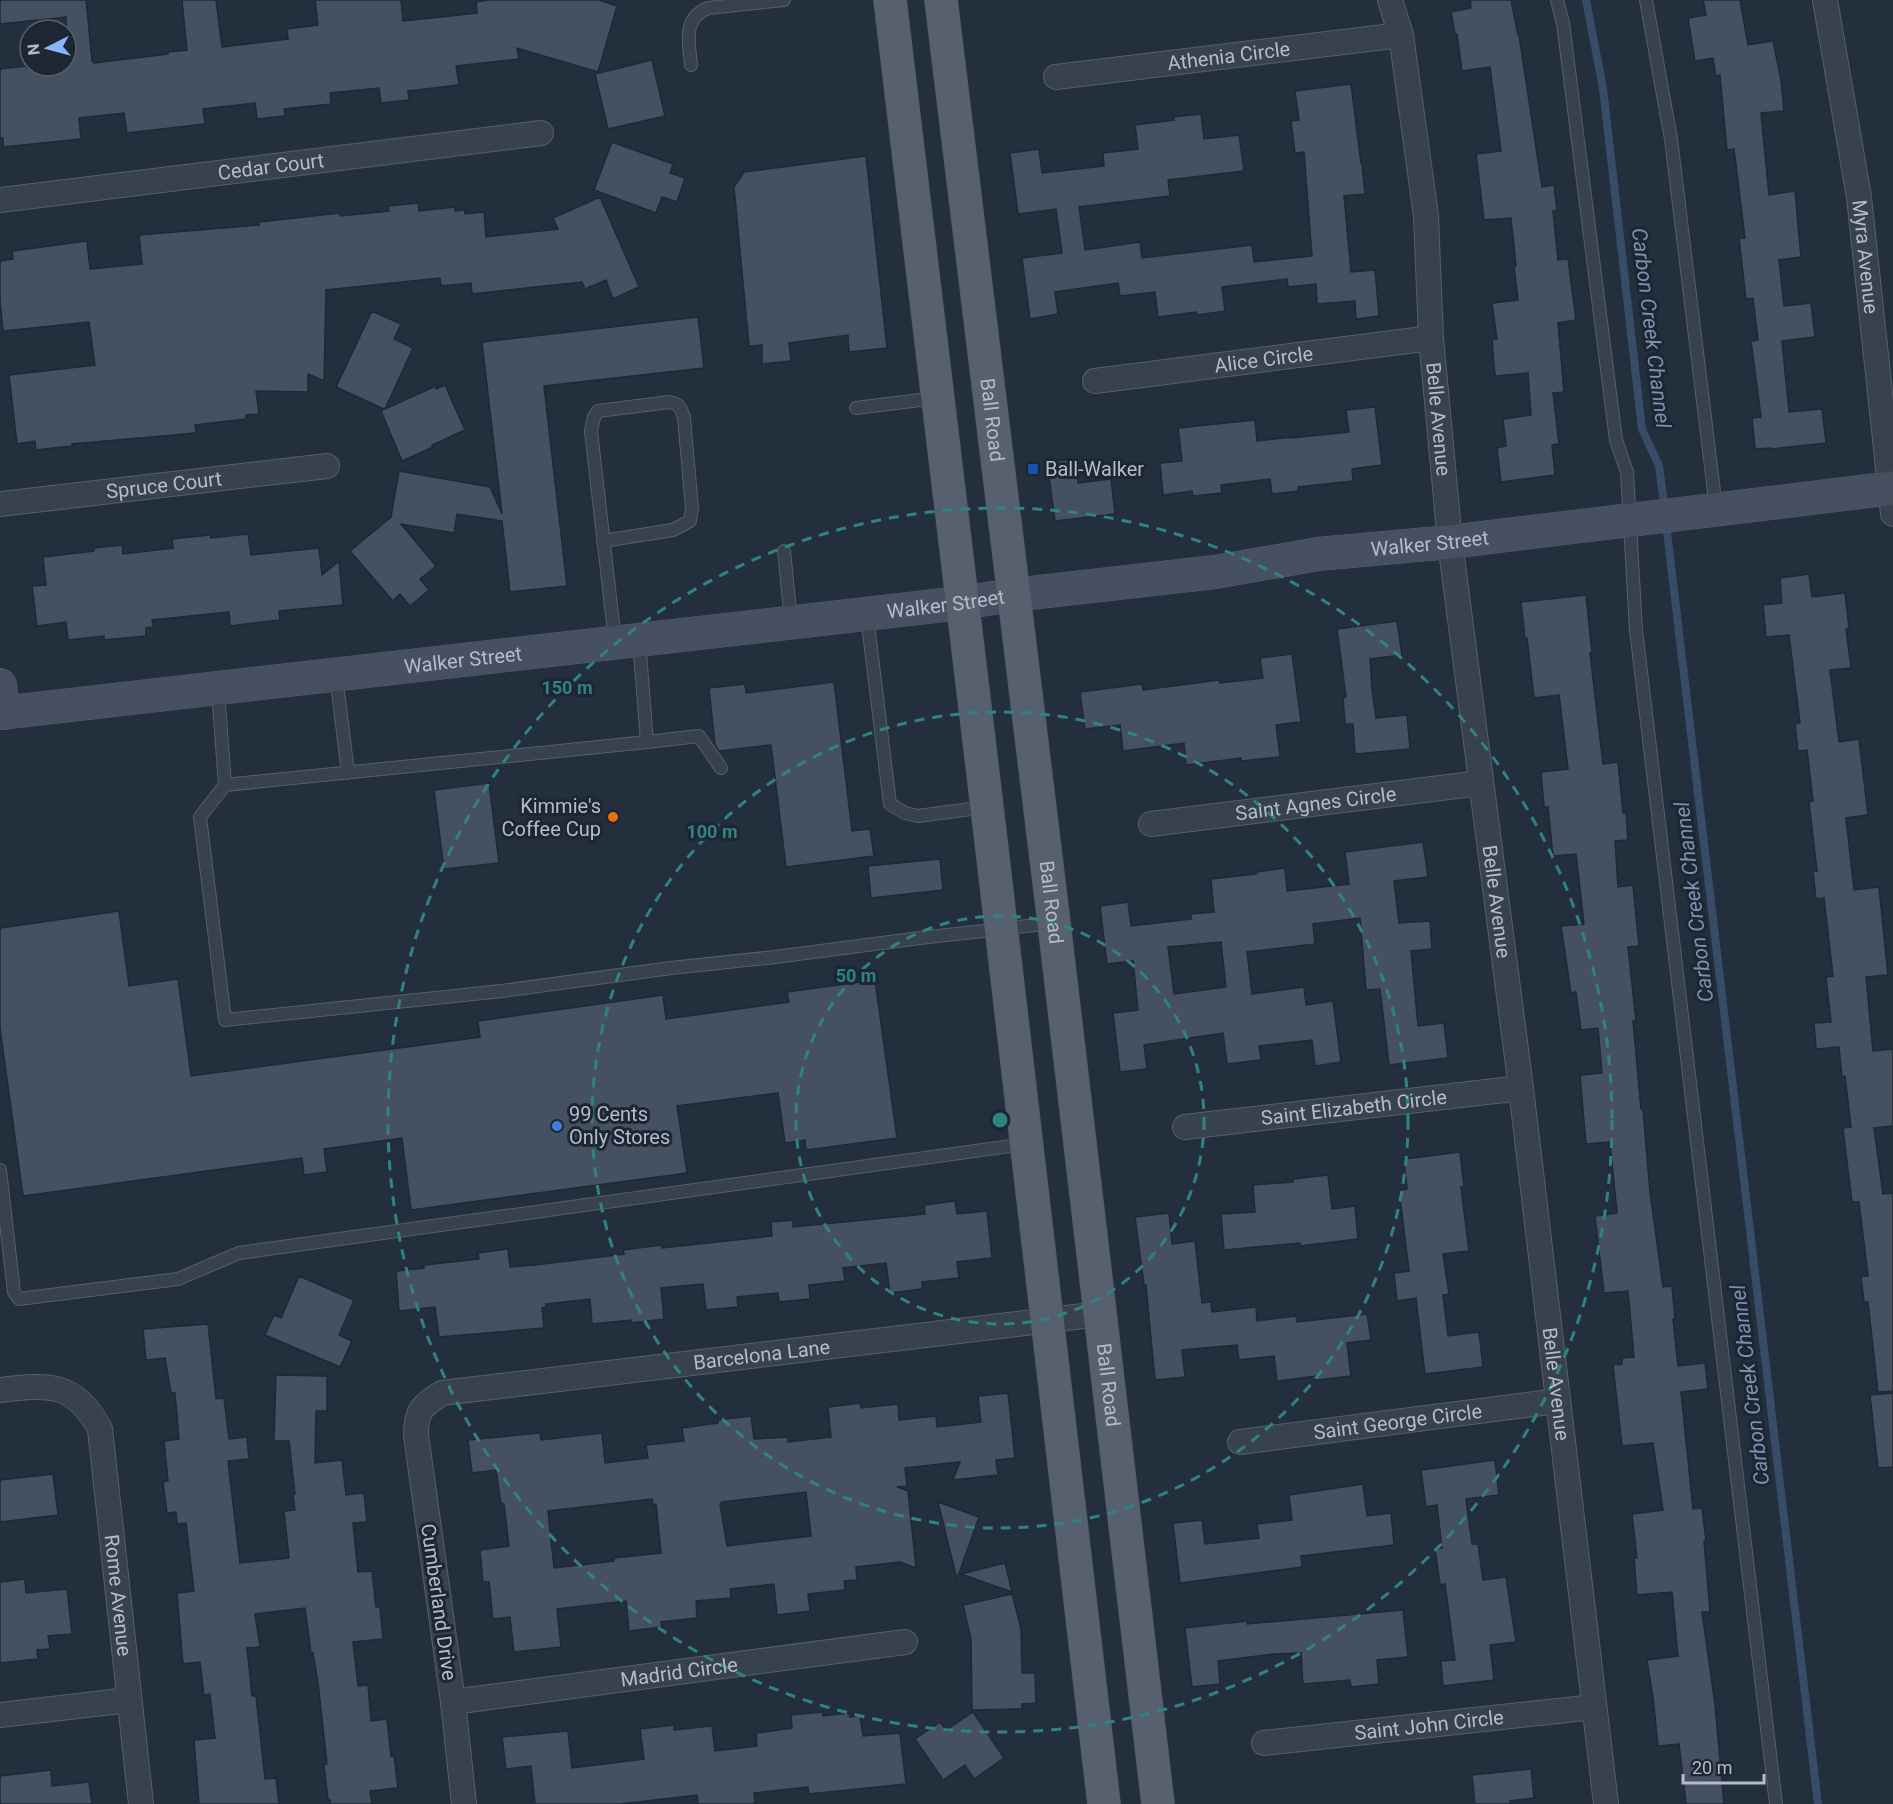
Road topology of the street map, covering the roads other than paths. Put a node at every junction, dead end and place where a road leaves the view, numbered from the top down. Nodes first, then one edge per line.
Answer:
1 (784, 0) edge
2 (890, 0) edge
3 (941, 0) edge
4 (1390, 0) edge
5 (1557, 0) edge
6 (1646, 0) edge
7 (1825, 0) edge
8 (1401, 35) junction
9 (691, 65) dead end
10 (1056, 77) dead end
11 (541, 132) dead end
12 (0, 200) edge
13 (1431, 338) junction
14 (1095, 381) dead end
15 (937, 398) junction
16 (856, 408) dead end
17 (327, 466) dead end
18 (1892, 497) edge
19 (0, 504) edge
20 (1704, 511) junction
21 (1634, 519) junction
22 (603, 541) junction
23 (1450, 542) junction
24 (784, 551) dead end
25 (1013, 595) junction
26 (961, 603) junction
27 (867, 614) junction
28 (791, 622) junction
29 (627, 641) junction
30 (336, 674) junction
31 (218, 687) junction
32 (1, 704) edge
33 (647, 742) junction
34 (721, 768) dead end
35 (348, 773) junction
36 (1481, 783) junction
37 (225, 784) junction
38 (987, 807) junction
39 (1151, 824) dead end
40 (1054, 923) junction
41 (1001, 929) junction
42 (1521, 1088) junction
43 (1185, 1127) dead end
44 (1026, 1144) junction
45 (0, 1170) edge
46 (1100, 1314) junction
47 (1047, 1320) junction
48 (0, 1390) edge
49 (1557, 1401) junction
50 (426, 1404) joint
51 (1240, 1442) dead end
52 (905, 1642) dead end
53 (129, 1700) junction
54 (453, 1702) junction
55 (1594, 1707) junction
56 (0, 1715) edge
57 (1264, 1743) dead end
58 (141, 1804) edge
59 (464, 1804) edge
60 (1104, 1804) edge
61 (1158, 1804) edge
62 (1606, 1804) edge
63 (1776, 1804) edge

1 - 9 lane
2 - 15 main road
3 - 25 main road, Ball Road
4 - 8 street, Belle Avenue
5 - 21 lane
6 - 20 lane
7 - 18 street, Myra Avenue
8 - 10 street, Athenia Circle
8 - 13 street, Belle Avenue
11 - 12 street, Cedar Court
13 - 14 street, Alice Circle
13 - 23 street, Belle Avenue
15 - 16 lane
15 - 26 main road
17 - 19 street, Spruce Court
18 - 20 main road, Walker Street
20 - 21 main road, Walker Street
21 - 23 main road, Walker Street
21 - 63 lane
22 - 22 lane
22 - 29 lane
23 - 25 main road, Walker Street
23 - 36 street, Belle Avenue
24 - 28 lane
25 - 26 main road, Walker Street
25 - 40 main road, Ball Road
26 - 27 main road, Walker Street
26 - 38 main road
27 - 28 main road, Walker Street
27 - 38 lane
28 - 29 main road, Walker Street
29 - 30 main road, Walker Street
29 - 33 lane
30 - 31 main road, Walker Street
30 - 35 lane
31 - 32 main road, Walker Street
31 - 37 lane
33 - 34 lane
33 - 35 lane
35 - 37 lane
36 - 39 street, Saint Agnes Circle
36 - 42 street, Belle Avenue
37 - 41 lane
38 - 41 main road
40 - 41 lane
40 - 46 main road, Ball Road
41 - 44 main road
42 - 43 street, Saint Elizabeth Circle
42 - 49 street, Belle Avenue
44 - 45 lane
44 - 47 main road
46 - 47 street, Barcelona Lane
46 - 61 main road, Ball Road
47 - 50 street, Barcelona Lane
47 - 60 main road
48 - 53 street, Rome Avenue
49 - 51 street, Saint George Circle
49 - 55 street, Belle Avenue
50 - 54 street, Cumberland Drive
52 - 54 street, Madrid Circle
53 - 56 street
53 - 58 street, Rome Avenue
54 - 59 street, Cumberland Drive
55 - 57 street, Saint John Circle
55 - 62 street, Belle Avenue

